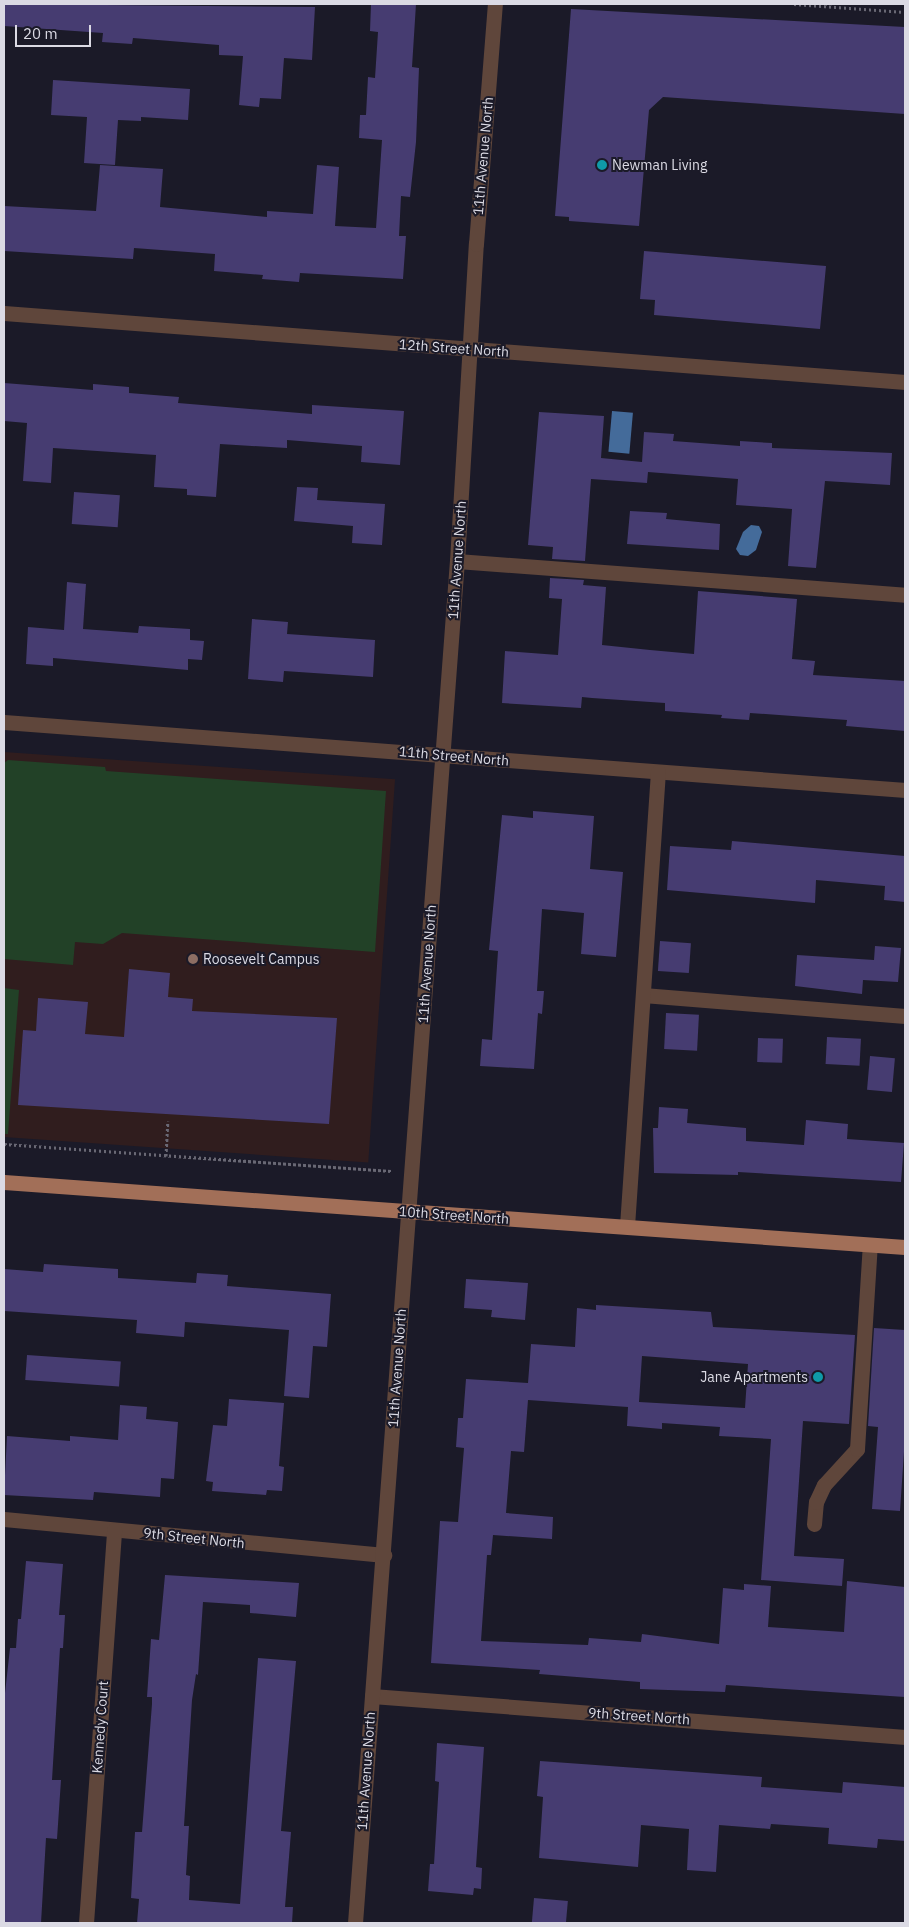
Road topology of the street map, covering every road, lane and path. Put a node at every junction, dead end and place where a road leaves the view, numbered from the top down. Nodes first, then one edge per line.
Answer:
1 (495, 4) edge
2 (794, 4) edge
3 (905, 12) edge
4 (4, 313) edge
5 (470, 350) junction
6 (905, 382) edge
7 (457, 561) junction
8 (905, 594) edge
9 (4, 722) edge
10 (442, 755) junction
11 (658, 772) junction
12 (905, 790) edge
13 (643, 995) junction
14 (905, 1016) edge
15 (168, 1121) dead end
16 (4, 1144) edge
17 (166, 1156) junction
18 (391, 1171) dead end
19 (4, 1182) edge
20 (408, 1212) junction
21 (627, 1226) junction
22 (870, 1244) junction
23 (905, 1247) edge
24 (4, 1519) edge
25 (814, 1524) dead end
26 (114, 1530) junction
27 (384, 1556) junction
28 (372, 1696) junction
29 (905, 1737) edge
30 (86, 1923) edge
31 (355, 1923) edge

1 - 5 street, 11th Avenue North
2 - 3 path
4 - 5 street, 12th Street North
5 - 6 street, 12th Street North
5 - 7 street, 11th Avenue North
7 - 8 street
7 - 10 street, 11th Avenue North
9 - 10 street, 11th Street North
10 - 11 street, 11th Street North
10 - 20 street, 11th Avenue North
11 - 12 street, 11th Street North
11 - 13 street
13 - 14 street
13 - 21 street
15 - 17 path
16 - 17 path
17 - 18 path
19 - 20 main road, 10th Street North
20 - 21 main road, 10th Street North
20 - 27 street, 11th Avenue North
21 - 22 main road, 10th Street North
22 - 23 main road, 10th Street North
22 - 25 street
24 - 26 street, 9th Street North
26 - 27 street, 9th Street North
26 - 30 street, Kennedy Court
27 - 28 street, 11th Avenue North
28 - 29 street, 9th Street North
28 - 31 street, 11th Avenue North

